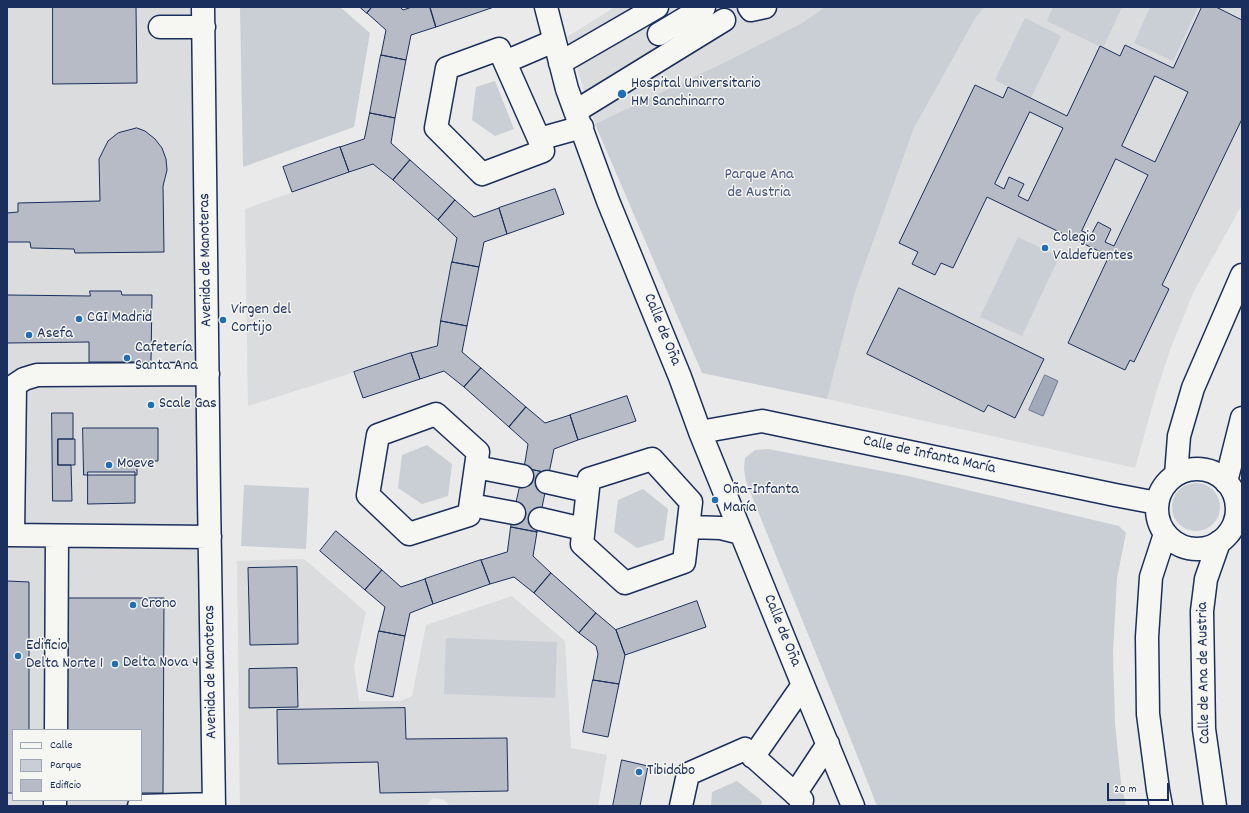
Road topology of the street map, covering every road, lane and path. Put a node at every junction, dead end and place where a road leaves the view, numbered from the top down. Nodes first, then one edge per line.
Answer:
1 (546, 7) edge
2 (657, 7) edge
3 (704, 7) edge
4 (749, 7) edge
5 (765, 7) edge
6 (204, 17) edge
7 (639, 18) junction
8 (724, 20) dead end
9 (160, 27) dead end
10 (659, 34) junction
11 (554, 41) junction
12 (658, 60) junction
13 (505, 62) junction
14 (560, 63) junction
15 (579, 119) junction
16 (539, 139) junction
17 (1242, 275) edge
18 (208, 374) junction
19 (1242, 418) edge
20 (700, 432) junction
21 (476, 467) junction
22 (1176, 475) junction
23 (522, 476) dead end
24 (547, 482) dead end
25 (1226, 482) junction
26 (588, 491) junction
27 (1157, 503) junction
28 (471, 505) junction
29 (514, 513) dead end
30 (1239, 518) edge
31 (540, 519) dead end
32 (688, 527) junction
33 (583, 529) junction
34 (742, 533) junction
35 (1165, 534) junction
36 (10, 535) edge
37 (57, 536) junction
38 (210, 537) junction
39 (1219, 542) junction
40 (803, 686) junction
41 (56, 729) edge
42 (828, 744) junction
43 (753, 757) junction
44 (798, 800) edge
45 (214, 805) edge
46 (139, 806) edge
47 (681, 806) edge
48 (853, 806) edge
49 (1161, 806) edge
50 (1215, 806) edge

1 - 11 street, Calle de Oña
2 - 7 street
3 - 10 street
4 - 5 street
6 - 9 street
6 - 18 street, Avenida de Manoteras
7 - 10 street
7 - 14 street
8 - 12 street
10 - 12 street
11 - 13 street
11 - 14 street, Calle de Oña
12 - 15 street
13 - 16 street
13 - 16 street
14 - 15 street, Calle de Oña
15 - 16 street
15 - 20 street, Calle de Oña
17 - 22 street
18 - 36 street
18 - 38 street, Avenida de Manoteras
19 - 25 street
20 - 27 street, Calle de Infanta María
20 - 34 street, Calle de Oña
21 - 23 street
21 - 28 street
21 - 28 street
22 - 25 street
22 - 27 street
24 - 26 street
25 - 30 street
26 - 32 street
26 - 33 street
27 - 35 street
28 - 29 street
30 - 39 street
31 - 33 street
32 - 33 street
32 - 34 street
34 - 40 street, Calle de Oña
35 - 39 street
35 - 49 street
36 - 37 street
37 - 38 street
37 - 41 street
38 - 45 street, Avenida de Manoteras
39 - 50 street, Calle de Ana de Austria
40 - 42 street, Calle de Oña
40 - 43 street, Calle de Oña
42 - 44 street
42 - 48 street, Calle de Oña
43 - 44 street
43 - 47 street
45 - 46 street

